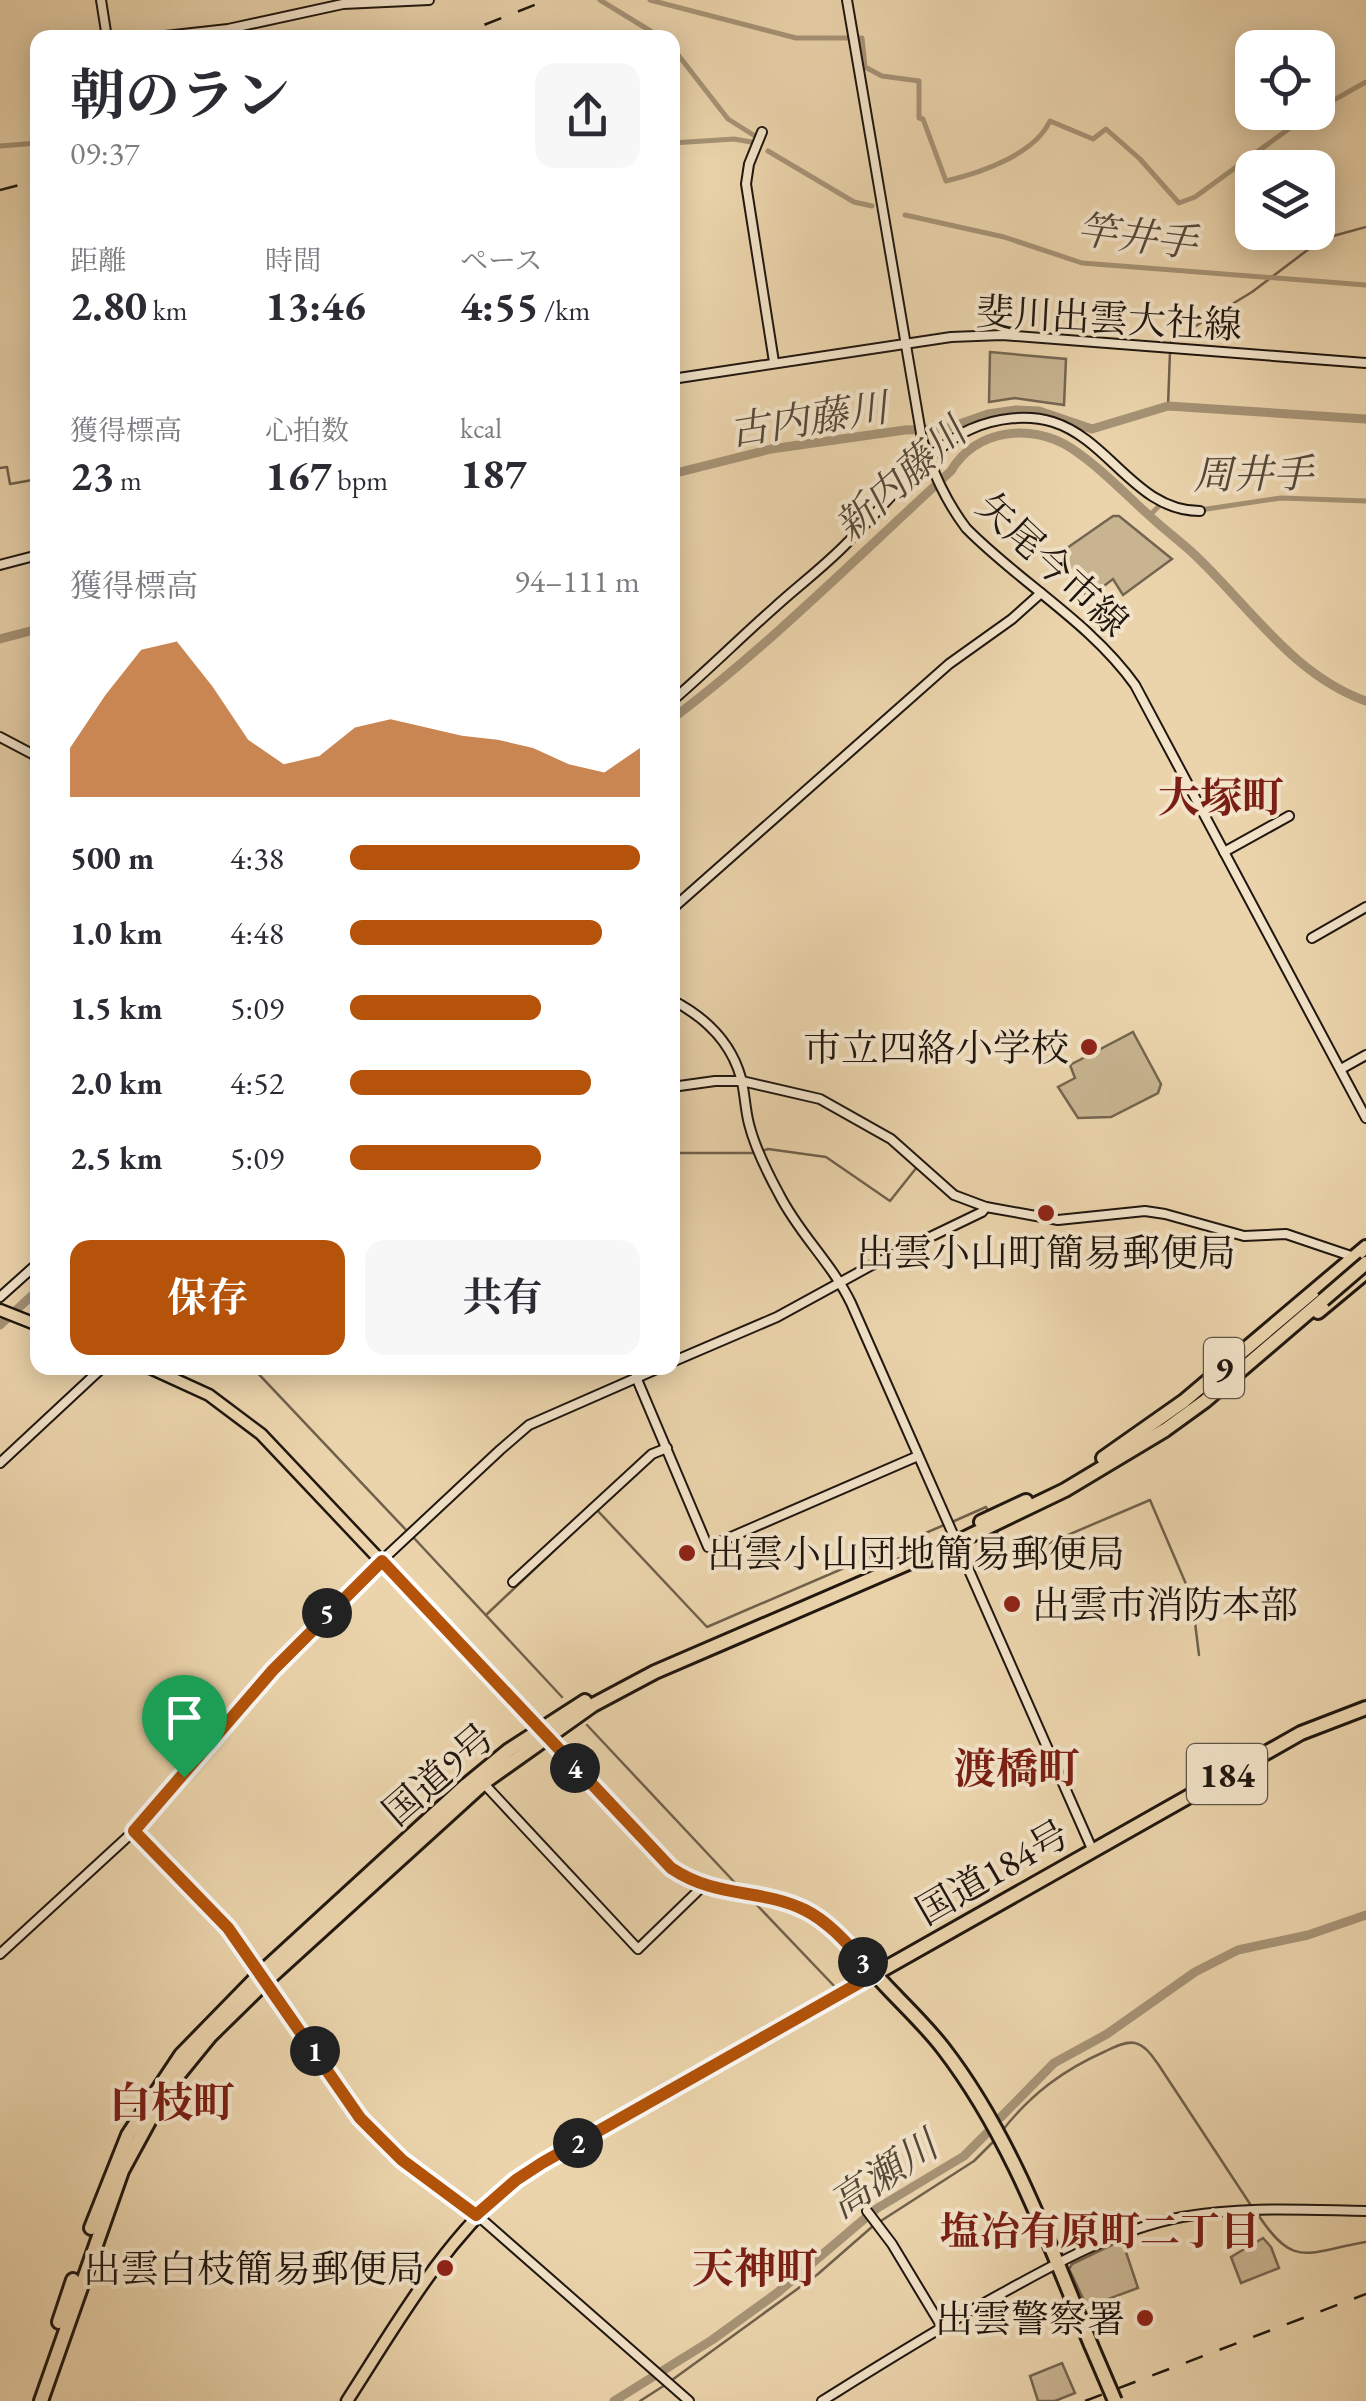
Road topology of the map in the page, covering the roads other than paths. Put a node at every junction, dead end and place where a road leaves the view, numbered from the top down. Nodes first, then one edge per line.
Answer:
1 (101, 0) edge
2 (429, 0) edge
3 (847, 0) edge
4 (106, 30) edge
5 (219, 30) edge
6 (762, 132) dead end
7 (907, 344) junction
8 (774, 362) junction
9 (1366, 363) edge
10 (680, 378) edge
11 (930, 463) junction
12 (1200, 511) dead end
13 (30, 558) edge
14 (0, 565) edge
15 (1041, 593) junction
16 (680, 694) edge
17 (0, 737) edge
18 (30, 754) edge
19 (1290, 816) dead end
20 (1224, 852) junction
21 (680, 902) edge
22 (1366, 907) edge
23 (1312, 938) dead end
24 (680, 1005) edge
25 (1366, 1055) edge
26 (1341, 1069) junction
27 (742, 1082) junction
28 (680, 1086) edge
29 (1366, 1118) edge
30 (986, 1207) junction
31 (1364, 1260) edge
32 (30, 1269) edge
33 (842, 1284) junction
34 (0, 1297) edge
35 (0, 1310) edge
36 (30, 1322) edge
37 (680, 1359) edge
38 (94, 1375) edge
39 (165, 1375) edge
40 (643, 1375) edge
41 (636, 1378) junction
42 (1226, 1382) junction
43 (1165, 1430) junction
44 (667, 1448) junction
45 (918, 1456) junction
46 (0, 1463) edge
47 (1086, 1470) junction
48 (956, 1538) junction
49 (382, 1561) junction
50 (513, 1582) dead end
51 (1366, 1708) edge
52 (543, 1733) junction
53 (487, 1787) dead end
54 (134, 1831) junction
55 (1092, 1850) junction
56 (703, 1886) junction
57 (0, 1954) edge
58 (875, 1974) junction
59 (264, 1976) junction
60 (1366, 2211) edge
61 (868, 2212) dead end
62 (476, 2215) junction
63 (1057, 2263) junction
64 (942, 2326) junction
65 (32, 2401) edge
66 (41, 2401) edge
67 (346, 2401) edge
68 (690, 2401) edge
69 (822, 2401) edge
70 (1115, 2401) edge

1 - 4 street
2 - 5 street
3 - 7 street, 矢尾今市線
6 - 8 street
7 - 8 street, 斐川出雲大社線
7 - 9 street, 斐川出雲大社線
7 - 11 street, 矢尾今市線
8 - 10 street, 斐川出雲大社線
11 - 12 street
11 - 15 street, 矢尾今市線
11 - 16 street
13 - 14 street
15 - 20 street, 矢尾今市線
15 - 21 street
17 - 18 street
19 - 20 street
20 - 26 street, 矢尾今市線
22 - 23 street
24 - 27 street
25 - 26 street
26 - 29 street, 矢尾今市線
27 - 28 street
27 - 30 street
27 - 33 street
30 - 31 street
30 - 33 street
31 - 42 highway, 国道9号 / 9, bridge
31 - 43 highway, 9
31 - 47 highway, 9
32 - 34 street
33 - 37 street
33 - 45 street
35 - 36 main road
38 - 46 street
39 - 49 main road
40 - 41 street
41 - 44 street
41 - 49 street
42 - 43 highway, 国道9号 / 9
42 - 47 highway, 国道9号 / 9
43 - 48 highway, 国道9号 / 9
44 - 45 street
44 - 50 street
45 - 48 street
47 - 48 highway, 国道9号 / 9
48 - 52 highway, 国道9号 / 9
48 - 55 street
49 - 52 main road
49 - 54 street
51 - 55 highway, 国道184号 / 184
52 - 56 main road
52 - 59 highway, 国道9号 / 9
53 - 56 street
54 - 57 street
54 - 59 street
55 - 58 highway, 国道184号 / 184
56 - 58 main road
58 - 62 main road
58 - 63 highway
59 - 62 street
59 - 65 highway, 国道9号 / 9
59 - 66 highway, 国道9号 / 9
60 - 63 street
61 - 64 street
62 - 67 main road
62 - 68 street
63 - 64 street
63 - 70 highway, bridge
64 - 69 street

